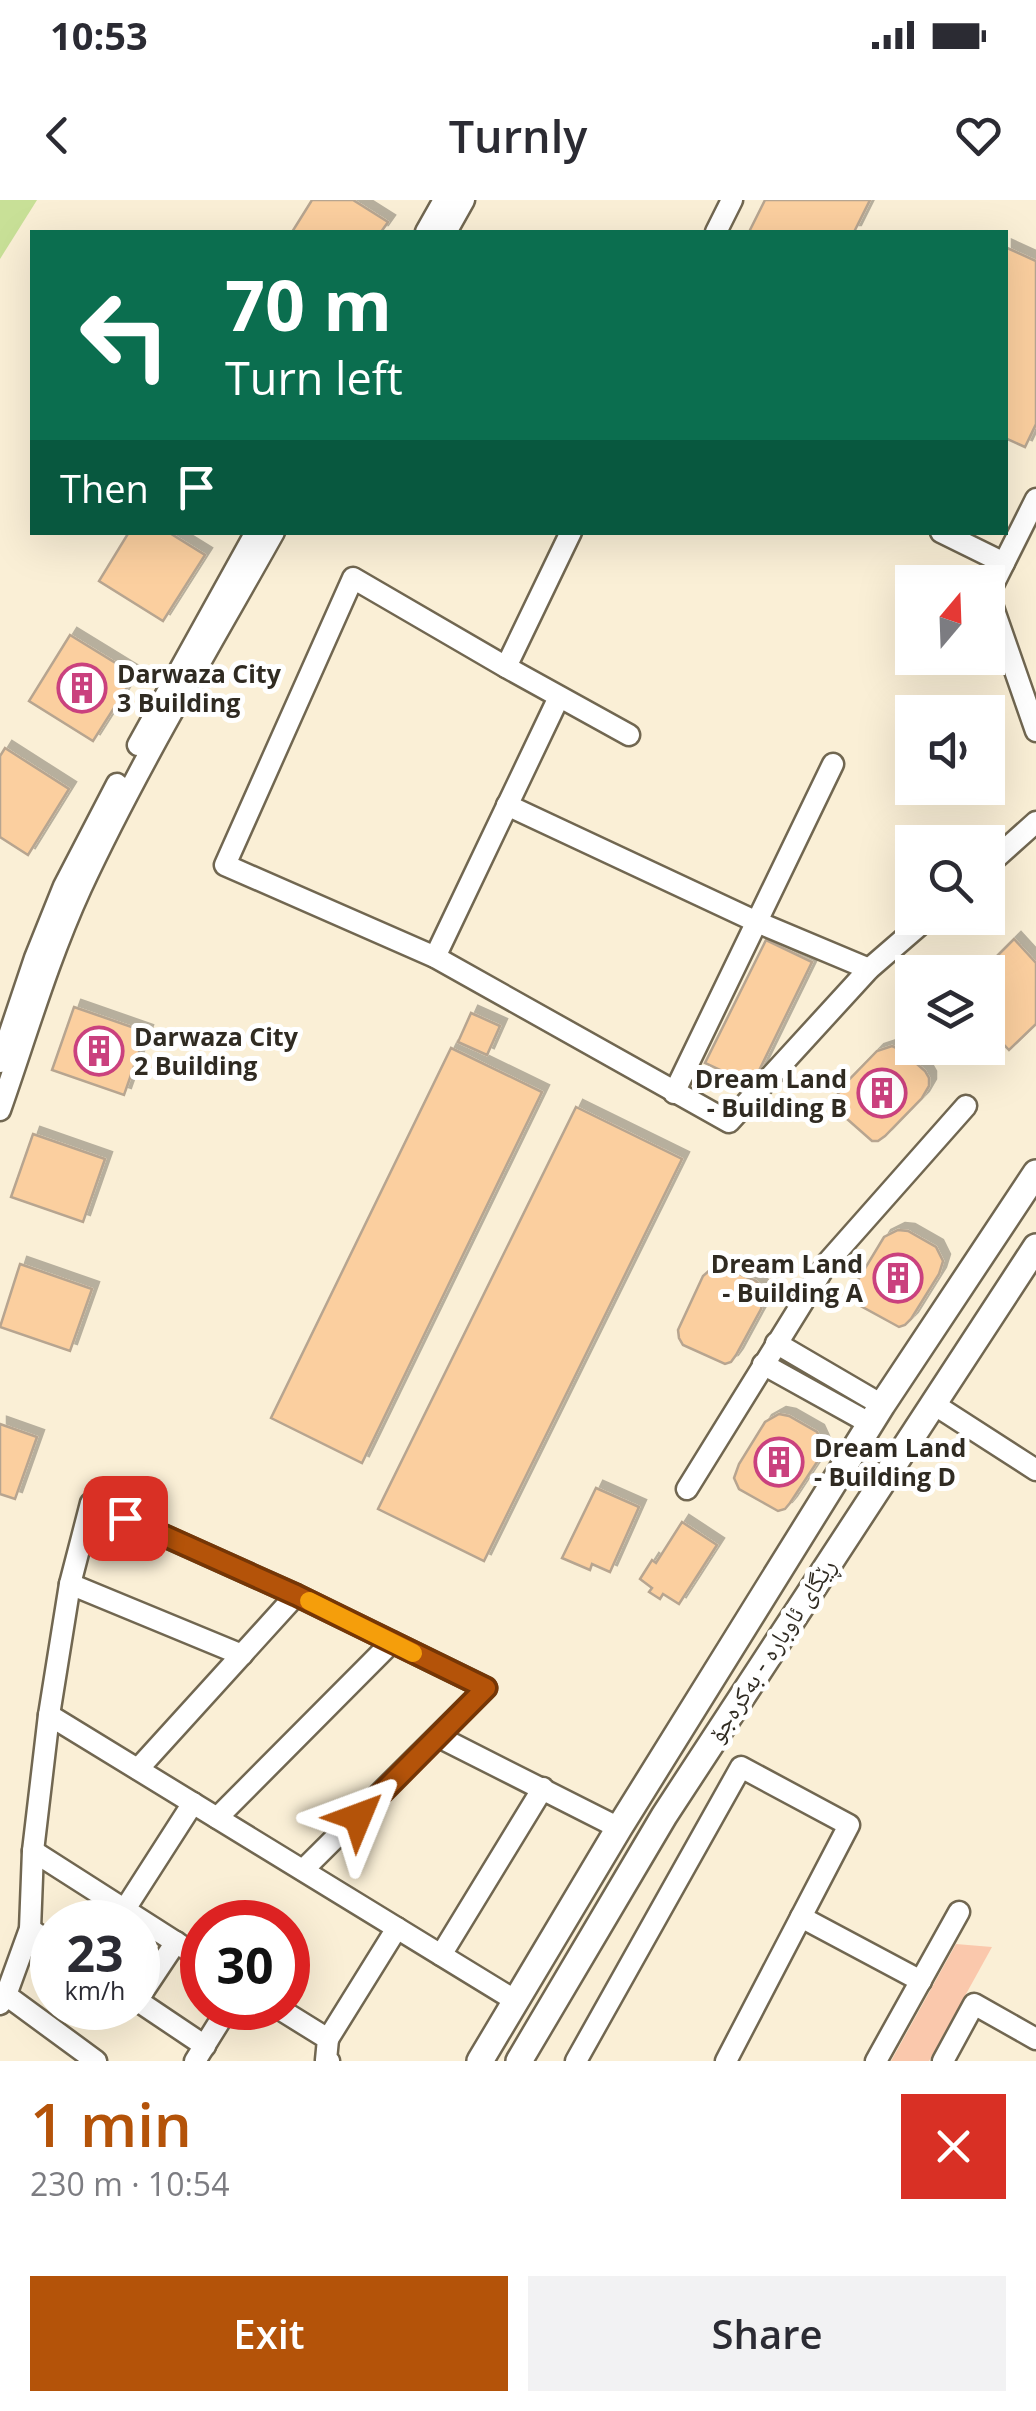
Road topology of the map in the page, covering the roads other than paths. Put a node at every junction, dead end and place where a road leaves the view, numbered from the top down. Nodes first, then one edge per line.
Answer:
1 (444, 200) edge
2 (464, 200) edge
3 (732, 200) edge
4 (427, 230) edge
5 (447, 230) edge
6 (717, 230) edge
7 (1036, 499) edge
8 (254, 535) edge
9 (272, 535) edge
10 (570, 535) edge
11 (947, 535) edge
12 (973, 548) junction
13 (1004, 563) joint
14 (978, 565) edge
15 (1005, 643) edge
16 (506, 667) junction
17 (559, 697) junction
18 (1036, 731) edge
19 (629, 736) dead end
20 (833, 764) dead end
21 (508, 805) junction
22 (1036, 822) edge
23 (1005, 850) edge
24 (757, 922) junction
25 (909, 935) edge
26 (435, 958) junction
27 (870, 969) junction
28 (0, 1062) edge
29 (674, 1093) junction
30 (966, 1106) dead end
31 (0, 1110) edge
32 (1036, 1173) edge
33 (1036, 1247) edge
34 (776, 1343) junction
35 (763, 1364) junction
36 (932, 1403) junction
37 (876, 1415) junction
38 (1036, 1470) edge
39 (687, 1489) dead end
40 (70, 1584) junction
41 (296, 1595) junction
42 (392, 1642) junction
43 (242, 1655) junction
44 (50, 1714) junction
45 (439, 1738) junction
46 (667, 1751) junction
47 (138, 1769) junction
48 (692, 1772) junction
49 (543, 1788) junction
50 (638, 1798) junction
51 (194, 1803) junction
52 (664, 1816) junction
53 (217, 1818) junction
54 (619, 1828) junction
55 (34, 1851) junction
56 (303, 1870) junction
57 (31, 1900) edge
58 (110, 1900) edge
59 (130, 1900) edge
60 (960, 1912) dead end
61 (801, 1917) junction
62 (396, 1928) junction
63 (30, 1929) edge
64 (160, 1932) edge
65 (176, 1942) junction
66 (180, 1945) edge
67 (441, 1955) junction
68 (160, 1966) edge
69 (921, 1981) junction
70 (3, 1999) edge
71 (516, 2001) junction
72 (160, 2019) edge
73 (214, 2030) edge
74 (301, 2030) edge
75 (1036, 2039) edge
76 (200, 2053) edge
77 (327, 2055) edge
78 (96, 2061) edge
79 (480, 2061) edge
80 (519, 2061) edge
81 (576, 2061) edge
82 (726, 2061) edge
83 (876, 2061) edge
84 (943, 2061) edge

1 - 4 street
2 - 5 street
3 - 6 street
7 - 13 street
8 - 28 street
9 - 31 street
10 - 16 street
11 - 12 street
12 - 13 street
12 - 14 street
15 - 18 street
16 - 17 street
16 - 26 street
17 - 19 street
17 - 21 street
20 - 24 street
21 - 24 street
21 - 26 street
22 - 23 street
24 - 27 street
24 - 29 street
25 - 27 street
26 - 29 street
27 - 29 street
30 - 34 street
32 - 37 main road
33 - 36 main road, ڕێگای ئاوبارە - بەکرەجۆ
34 - 35 street
34 - 37 street
35 - 37 street
35 - 39 street
36 - 38 street
36 - 48 main road, ڕێگای ئاوبارە - بەکرەجۆ
37 - 46 main road
40 - 41 street
40 - 43 street
40 - 44 street
41 - 42 street
41 - 43 street
42 - 45 street
42 - 53 street
43 - 47 street
44 - 47 street
44 - 55 street
45 - 49 street
45 - 56 street
46 - 48 main road
46 - 50 main road
47 - 51 street
48 - 52 main road, ڕێگای ئاوبارە - بەکرەجۆ
49 - 54 street
49 - 67 street
50 - 52 main road
50 - 54 main road
51 - 53 street
51 - 59 street
52 - 80 main road, ڕێگای ئاوبارە - بەکرەجۆ
53 - 56 street
54 - 71 main road
55 - 57 street
55 - 58 street
56 - 62 street
60 - 69 street
61 - 69 street
61 - 81 street
61 - 82 street
62 - 67 street
62 - 77 street
63 - 70 street
64 - 65 street
65 - 66 street
65 - 68 street
67 - 71 street
69 - 83 street
70 - 78 street
71 - 79 main road
72 - 76 street
73 - 76 street
74 - 77 street
75 - 84 street

